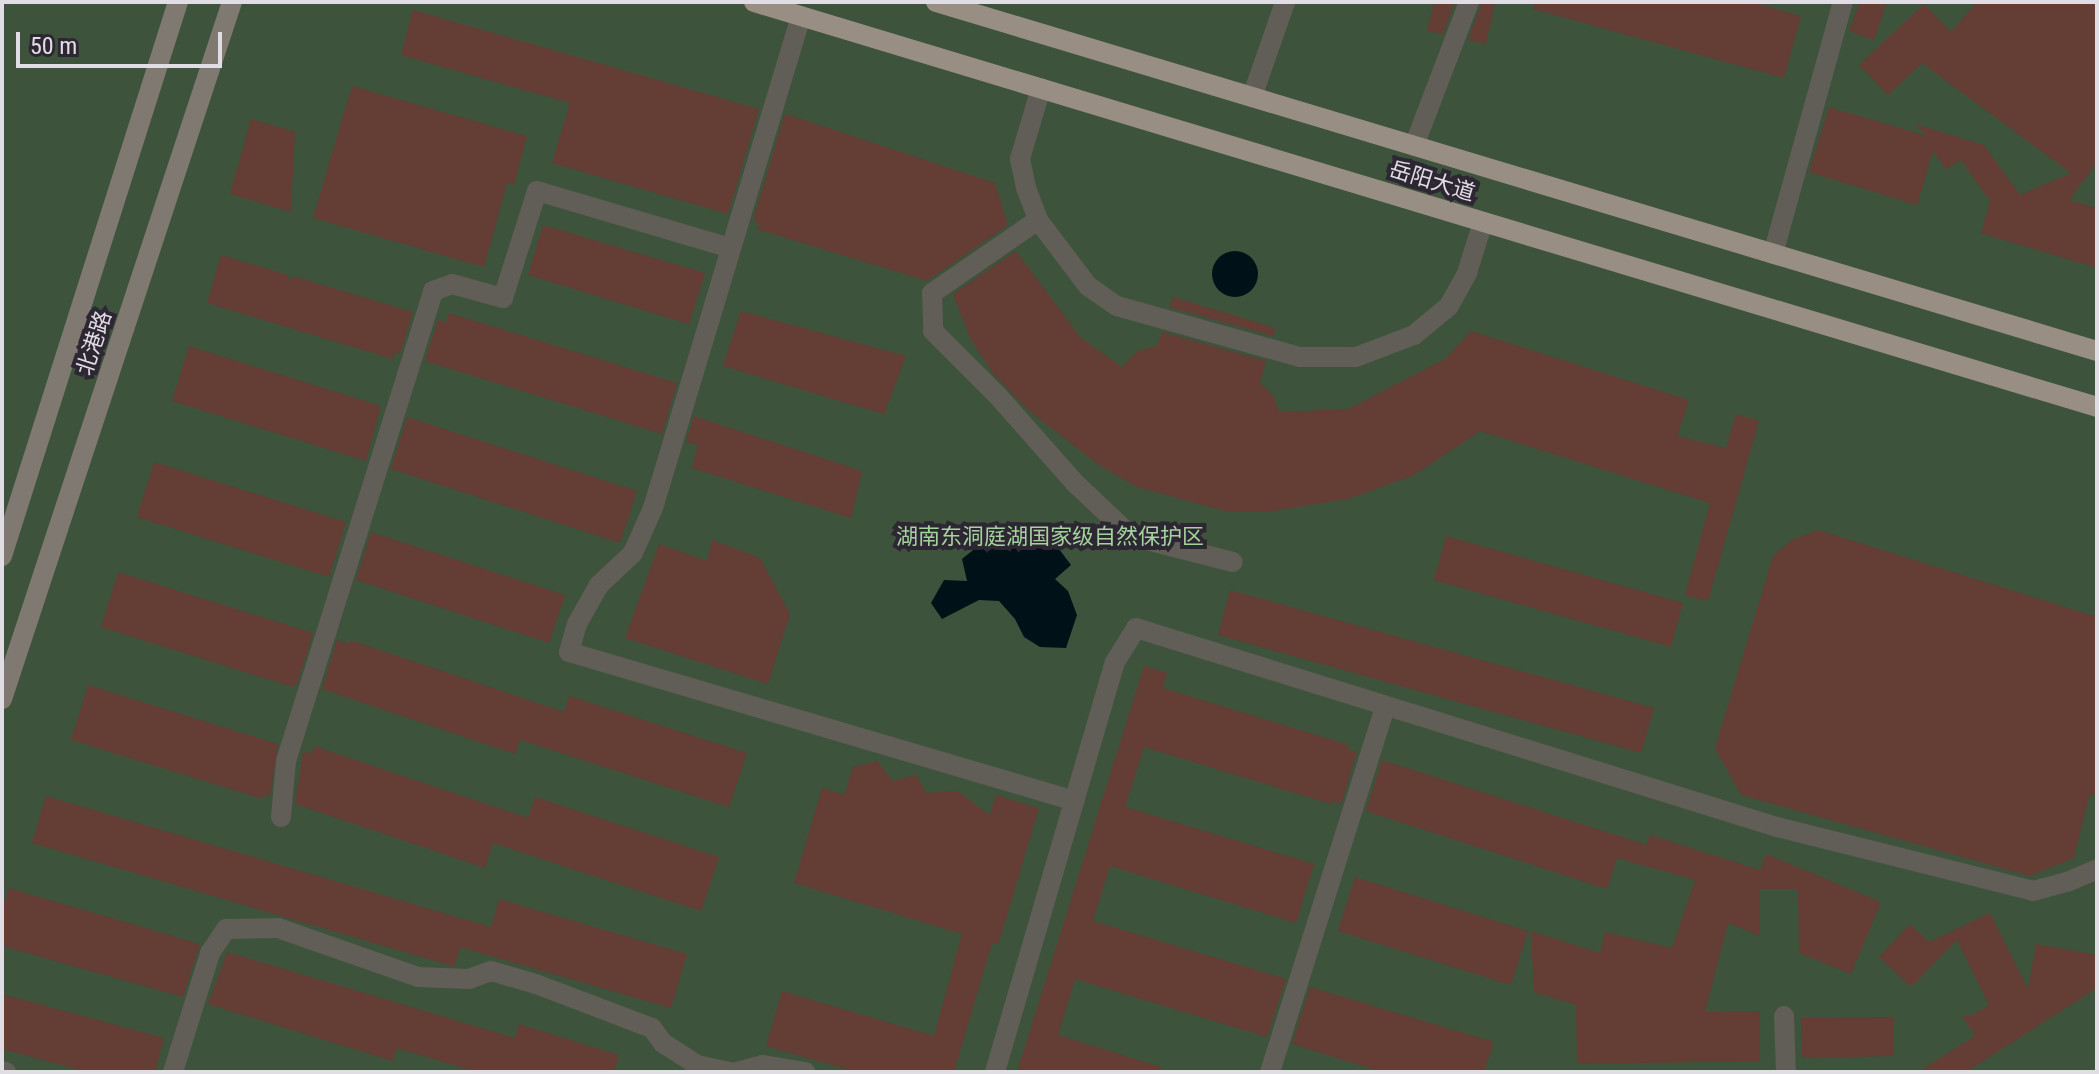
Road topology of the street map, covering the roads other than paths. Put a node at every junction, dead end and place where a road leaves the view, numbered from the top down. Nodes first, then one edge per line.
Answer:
1 (178, 2) edge
2 (232, 2) edge
3 (754, 2) edge
4 (936, 2) edge
5 (1285, 2) edge
6 (1469, 2) edge
7 (1843, 2) edge
8 (801, 16) junction
9 (1041, 88) junction
10 (1252, 97) junction
11 (1414, 146) junction
12 (1038, 220) junction
13 (1483, 222) junction
14 (731, 248) junction
15 (1773, 254) junction
16 (2097, 351) edge
17 (2097, 407) edge
18 (2, 556) edge
19 (1233, 562) dead end
20 (2, 699) edge
21 (1385, 707) junction
22 (1075, 801) junction
23 (281, 817) dead end
24 (2097, 869) edge
25 (1784, 1016) dead end
26 (173, 1072) edge
27 (731, 1072) edge
28 (737, 1072) edge
29 (805, 1072) edge
30 (995, 1072) edge
31 (1270, 1072) edge
32 (1786, 1072) edge

1 - 18 main road, 北港路
2 - 20 main road, 北港路
3 - 8 main road, 岳阳大道
4 - 10 main road, 岳阳大道
5 - 10 street
6 - 11 street
7 - 15 street
8 - 9 main road, 岳阳大道
8 - 14 street
9 - 12 street
9 - 13 main road, 岳阳大道
10 - 11 main road, 岳阳大道
11 - 15 main road, 岳阳大道
12 - 13 street
12 - 19 street
13 - 17 main road, 岳阳大道
14 - 22 street
14 - 23 street
15 - 16 main road, 岳阳大道
21 - 22 street
21 - 24 street
21 - 31 street
22 - 30 street
25 - 32 street
26 - 27 street
28 - 29 street

